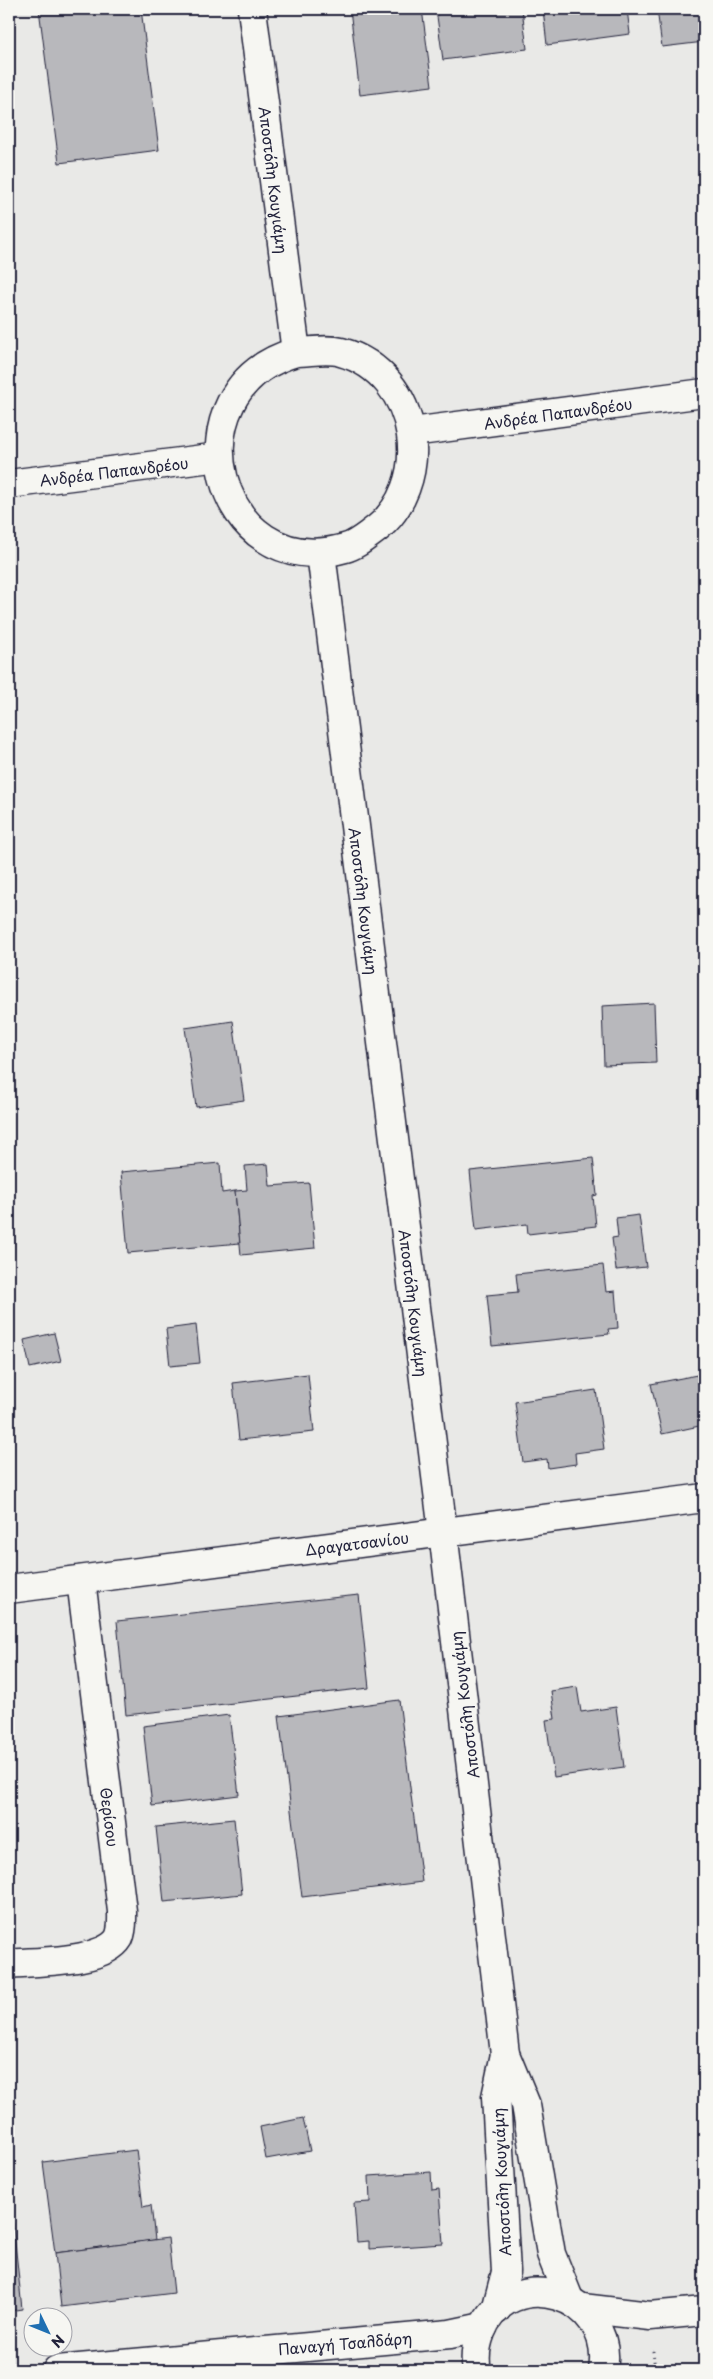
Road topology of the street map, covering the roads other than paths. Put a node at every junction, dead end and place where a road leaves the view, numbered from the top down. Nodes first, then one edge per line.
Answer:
1 (252, 9) edge
2 (296, 352) junction
3 (704, 393) edge
4 (412, 432) junction
5 (219, 457) junction
6 (9, 484) edge
7 (321, 553) junction
8 (704, 1498) edge
9 (443, 1532) junction
10 (81, 1580) junction
11 (9, 1589) edge
12 (9, 1964) edge
13 (505, 2054) junction
14 (575, 2304) junction
15 (704, 2311) edge
16 (490, 2318) junction
17 (57, 2370) edge
18 (477, 2370) edge
19 (603, 2370) edge

1 - 2 street, Αποστόλη Κουγιάμη
2 - 4 street
2 - 5 street
3 - 4 street, Ανδρέα Παπανδρέου
4 - 7 street
5 - 6 street, Ανδρέα Παπανδρέου
5 - 7 street
7 - 9 street, Αποστόλη Κουγιάμη
8 - 9 street, Δραγατσανίου
9 - 10 street, Δραγατσανίου
9 - 13 street, Αποστόλη Κουγιάμη
10 - 11 street, Δραγατσανίου
10 - 12 street, Θερίσου
13 - 14 street, Αποστόλη Κουγιάμη
13 - 16 street, Αποστόλη Κουγιάμη
14 - 15 street
14 - 16 street, Παναγή Τσαλδάρη
14 - 19 street, Αποστόλη Κουγιάμη
16 - 17 street, Παναγή Τσαλδάρη
16 - 18 street, Αποστόλη Κουγιάμη

